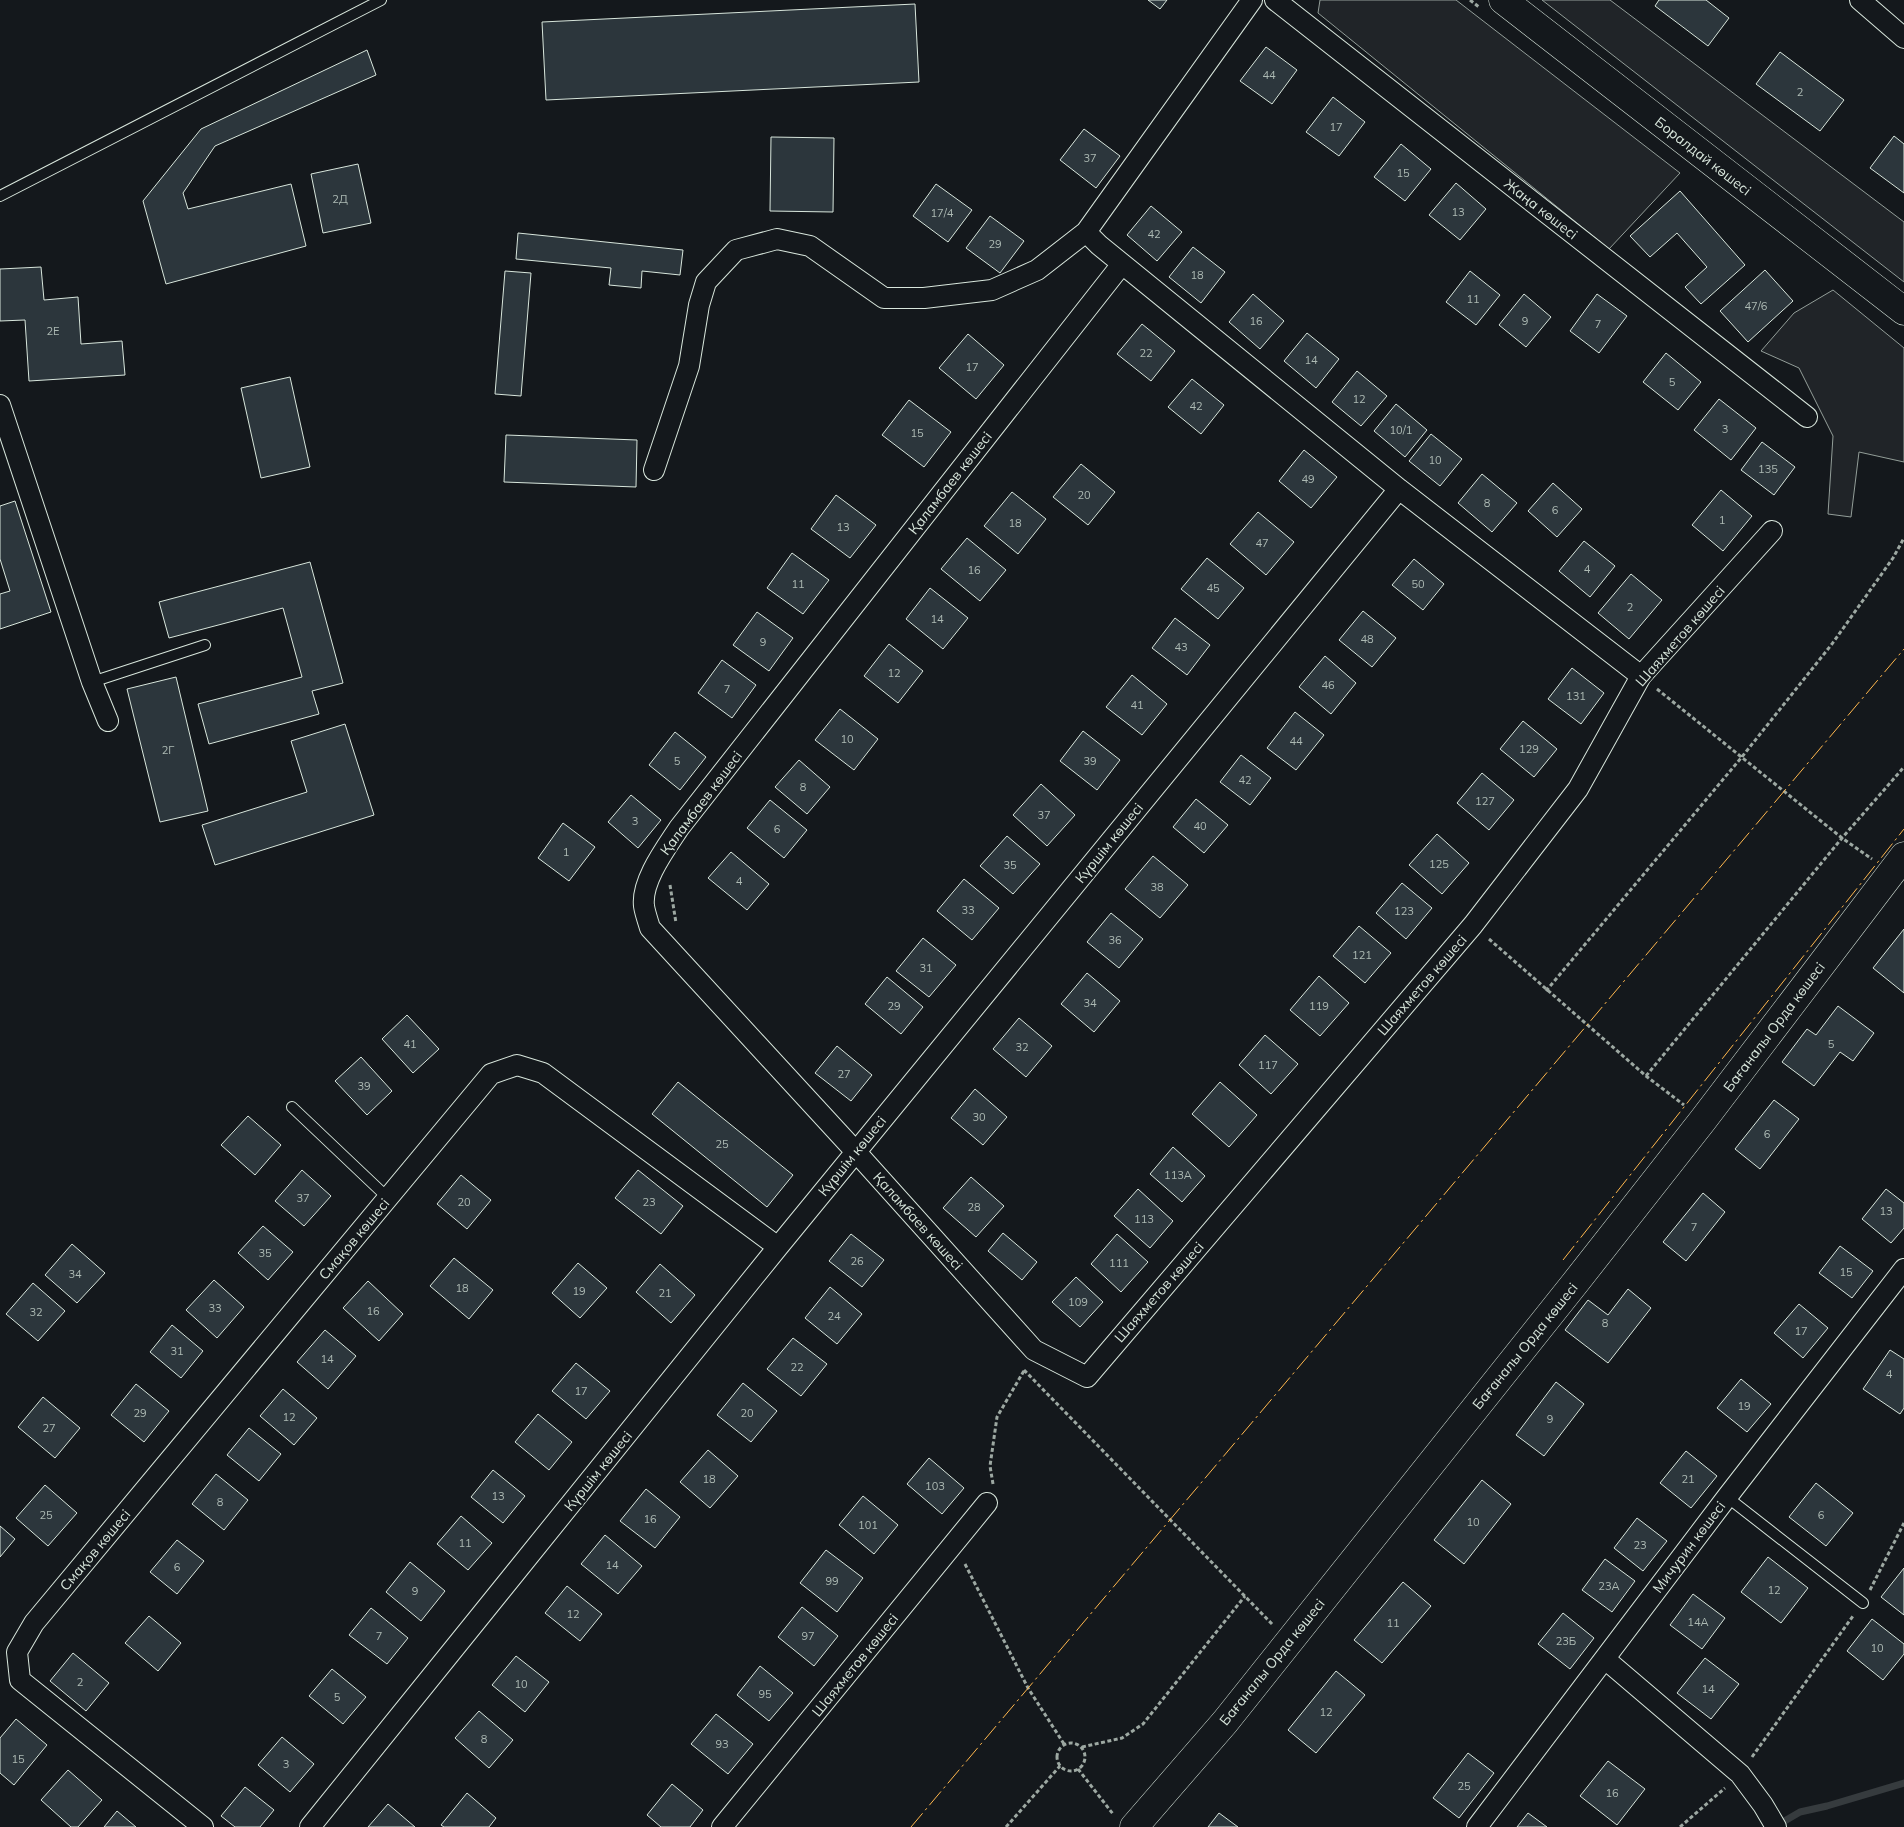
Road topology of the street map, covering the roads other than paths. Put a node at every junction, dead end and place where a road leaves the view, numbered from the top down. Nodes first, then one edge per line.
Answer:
1 (381, 0) edge
2 (1252, 0) edge
3 (1275, 0) edge
4 (1503, 0) edge
5 (1860, 0) edge
6 (1904, 38) edge
7 (0, 196) edge
8 (1086, 232) junction
9 (1122, 264) junction
10 (1904, 311) edge
11 (1807, 417) dead end
12 (2, 421) edge
13 (654, 470) dead end
14 (1399, 489) junction
15 (1772, 531) dead end
16 (206, 645) dead end
17 (1641, 676) junction
18 (92, 682) junction
19 (108, 721) dead end
20 (1897, 864) edge
21 (292, 1107) dead end
22 (856, 1152) junction
23 (388, 1198) junction
24 (778, 1247) junction
25 (1904, 1269) edge
26 (1034, 1350) joint
27 (1727, 1497) junction
28 (987, 1503) road end
29 (1862, 1604) road end
30 (1605, 1659) junction
31 (1126, 1823) edge
32 (203, 1827) edge
33 (310, 1827) edge
34 (722, 1827) edge
35 (1477, 1827) edge
36 (1776, 1827) edge

1 - 7 lane
2 - 8 street
3 - 11 street, Жаңа көшесі
4 - 10 street, Боралдай көшесі
5 - 6 street
8 - 9 street
8 - 13 street
9 - 14 street
9 - 22 street, Қаламбаев көшесі
12 - 18 street
14 - 17 street
14 - 22 street, Күршім көшесі
15 - 17 street, Шаяхметов көшесі
16 - 18 lane
17 - 26 street, Шаяхметов көшесі
18 - 19 street
20 - 31 street, Бағаналы Орда көшесі
21 - 23 lane
22 - 24 street, Күршім көшесі
22 - 26 street, Қаламбаев көшесі
23 - 24 street, Смақов көшесі
23 - 32 street, Смақов көшесі
24 - 33 street, Күршім көшесі
25 - 27 street, Мичурин көшесі
27 - 29 lane
27 - 30 street, Мичурин көшесі
28 - 34 street, Шаяхметов көшесі
30 - 35 street, Мичурин көшесі
30 - 36 street

